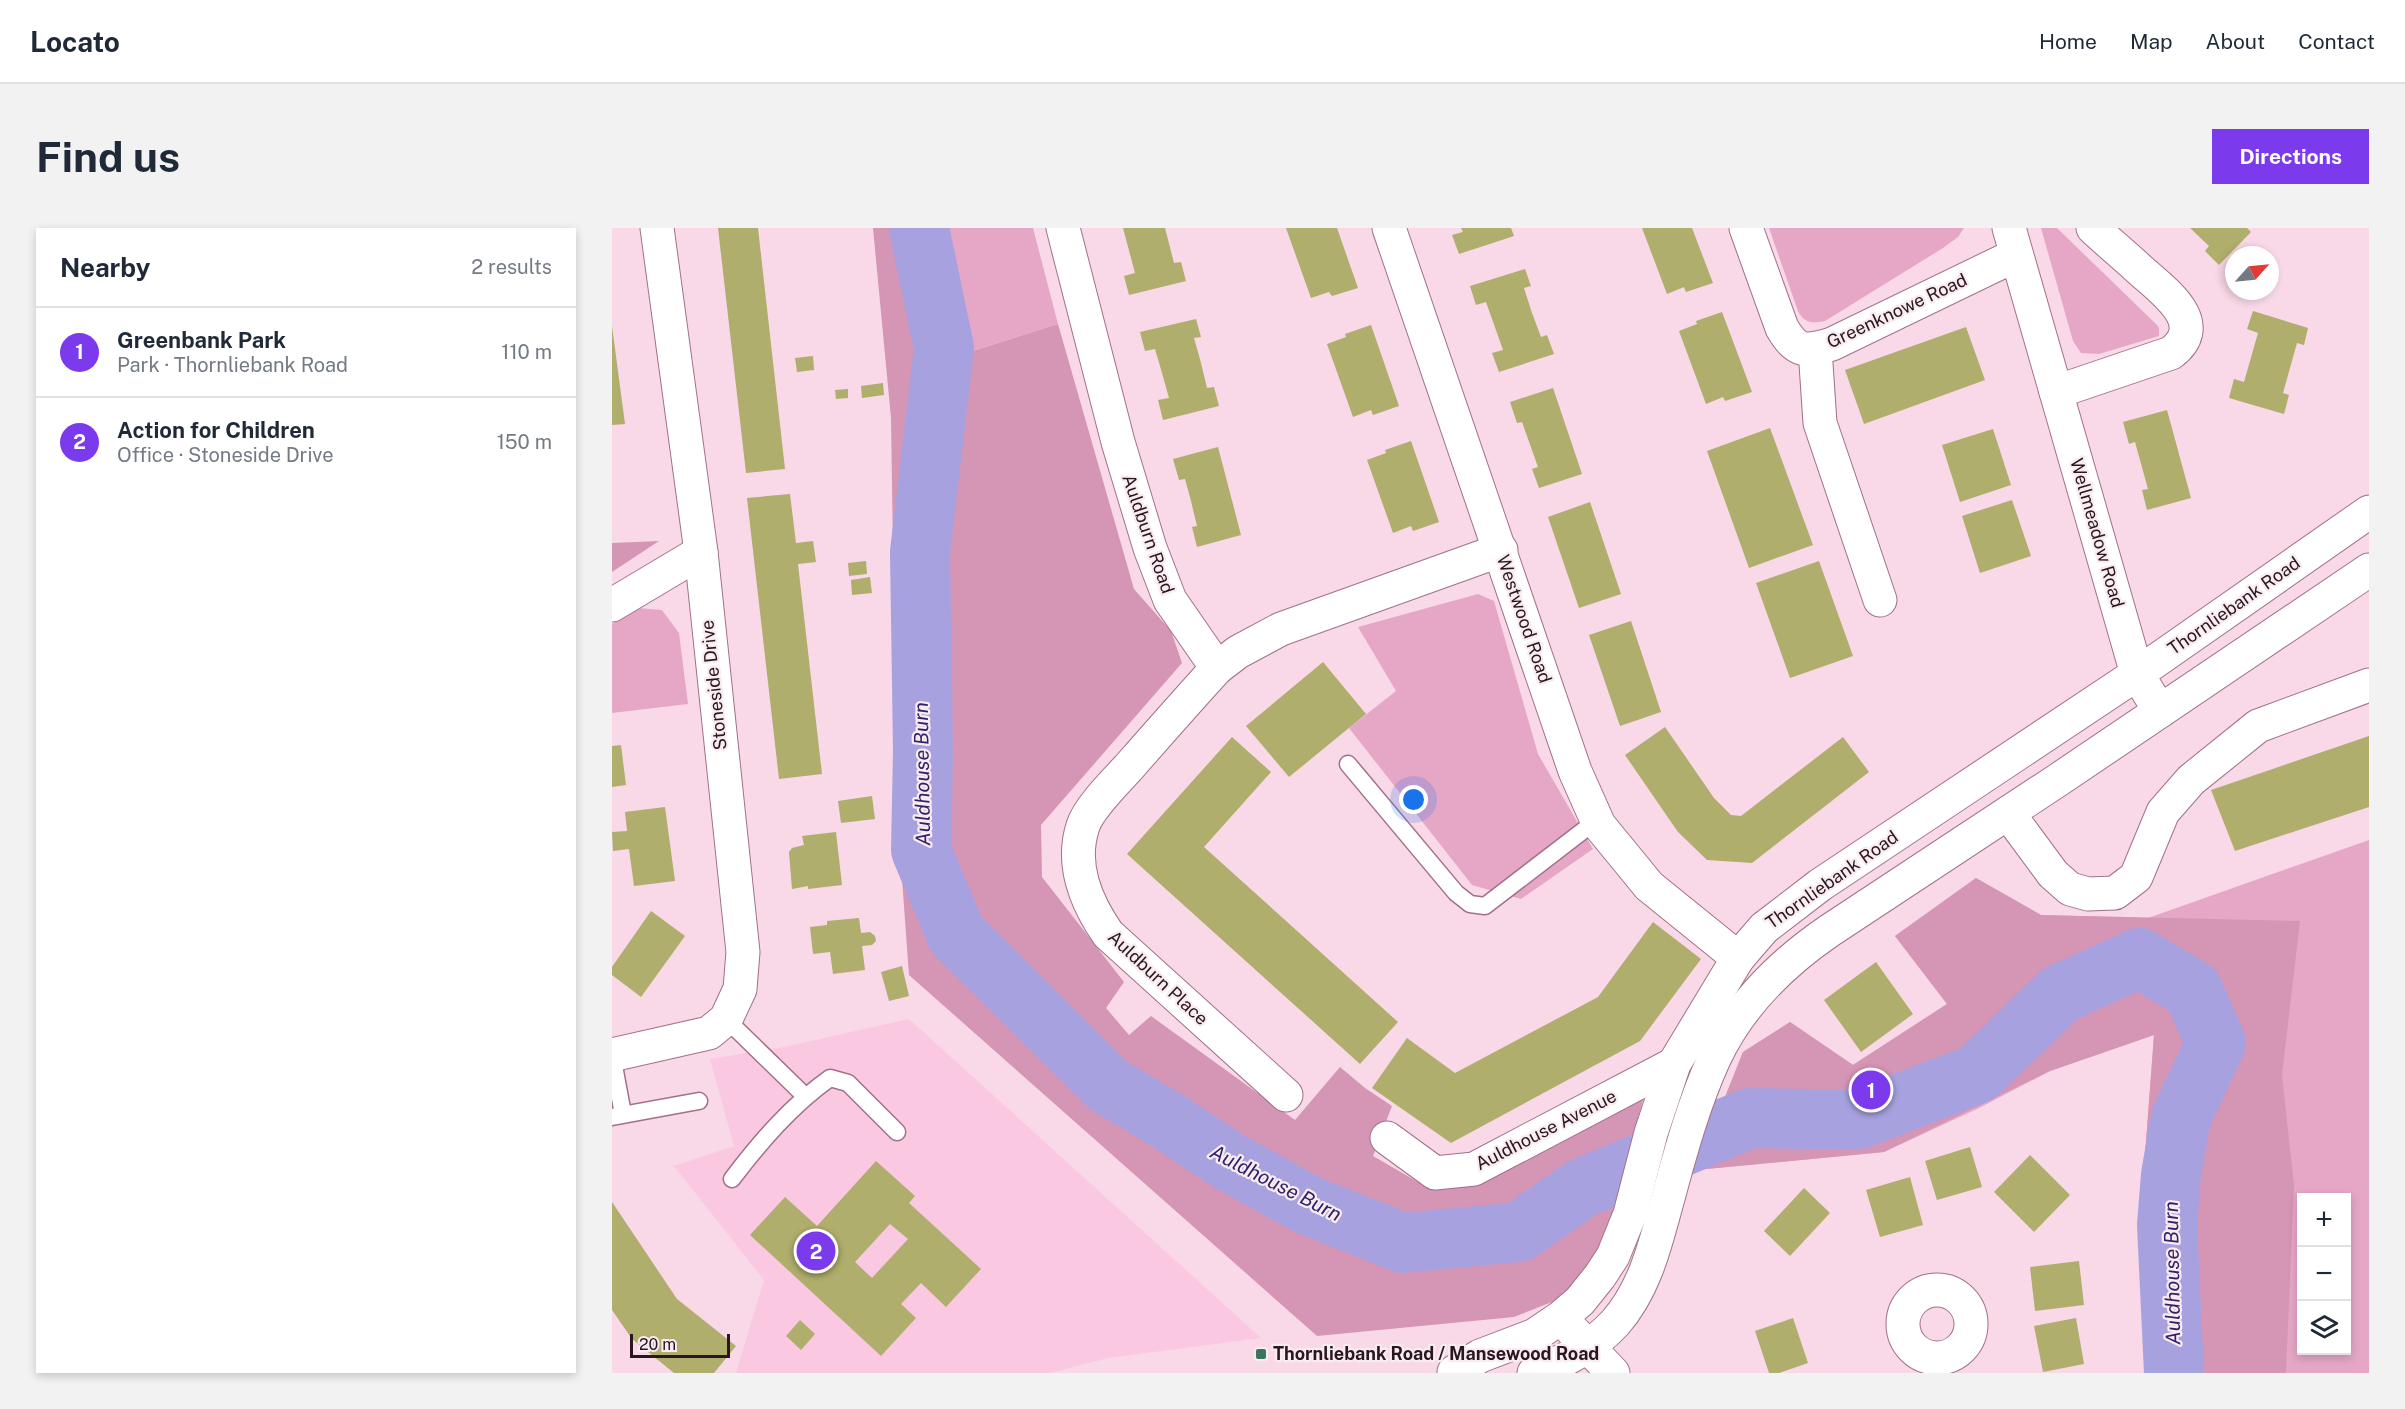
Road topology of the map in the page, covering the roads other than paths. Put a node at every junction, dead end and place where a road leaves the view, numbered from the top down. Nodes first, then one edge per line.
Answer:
1 (657, 228) edge
2 (1063, 228) edge
3 (1389, 228) edge
4 (1746, 228) edge
5 (2093, 228) edge
6 (2012, 241) edge
7 (1815, 350) junction
8 (2056, 392) junction
9 (2369, 512) edge
10 (1501, 550) junction
11 (701, 552) junction
12 (2369, 570) edge
13 (1880, 600) dead end
14 (612, 605) edge
15 (1217, 668) junction
16 (2137, 674) junction
17 (2369, 685) edge
18 (2160, 711) junction
19 (1348, 764) dead end
20 (2008, 813) junction
21 (1597, 820) junction
22 (1738, 958) junction
23 (1767, 982) junction
24 (726, 1019) junction
25 (612, 1055) edge
26 (1674, 1064) junction
27 (1286, 1095) dead end
28 (805, 1096) junction
29 (699, 1101) dead end
30 (618, 1115) edge
31 (897, 1132) dead end
32 (1387, 1138) dead end
33 (732, 1179) dead end
34 (1560, 1318) junction
35 (1589, 1345) junction
36 (1447, 1373) edge
37 (1455, 1373) edge
38 (1534, 1373) edge
39 (1613, 1373) edge

1 - 11 street, Stoneside Drive
2 - 15 street, Auldburn Road
3 - 10 street, Westwood Road
4 - 7 street, Greenknowe Road
5 - 8 street
6 - 7 street, Greenknowe Road
6 - 8 street, Wellmeadow Road
7 - 13 street
8 - 16 street, Wellmeadow Road
9 - 16 street, Thornliebank Road
10 - 15 street
10 - 21 street, Westwood Road
11 - 14 street
11 - 24 street, Stoneside Drive
12 - 18 street
15 - 27 street, Auldburn Place
16 - 18 street, Wellmeadow Road
16 - 22 street, Thornliebank Road
17 - 20 street
18 - 20 street
19 - 21 lane
20 - 23 street
21 - 22 street, Westwood Road
22 - 23 street, Westwood Road
22 - 26 street, Thornliebank Road
23 - 35 street
24 - 25 street
24 - 28 lane
25 - 30 lane
26 - 32 street, Auldhouse Avenue
26 - 34 street, Thornliebank Road
28 - 31 lane
28 - 33 lane
29 - 30 lane
34 - 35 street
34 - 37 street, Thornliebank Road
35 - 38 street
35 - 39 street
36 - 37 street, Thornliebank Road

